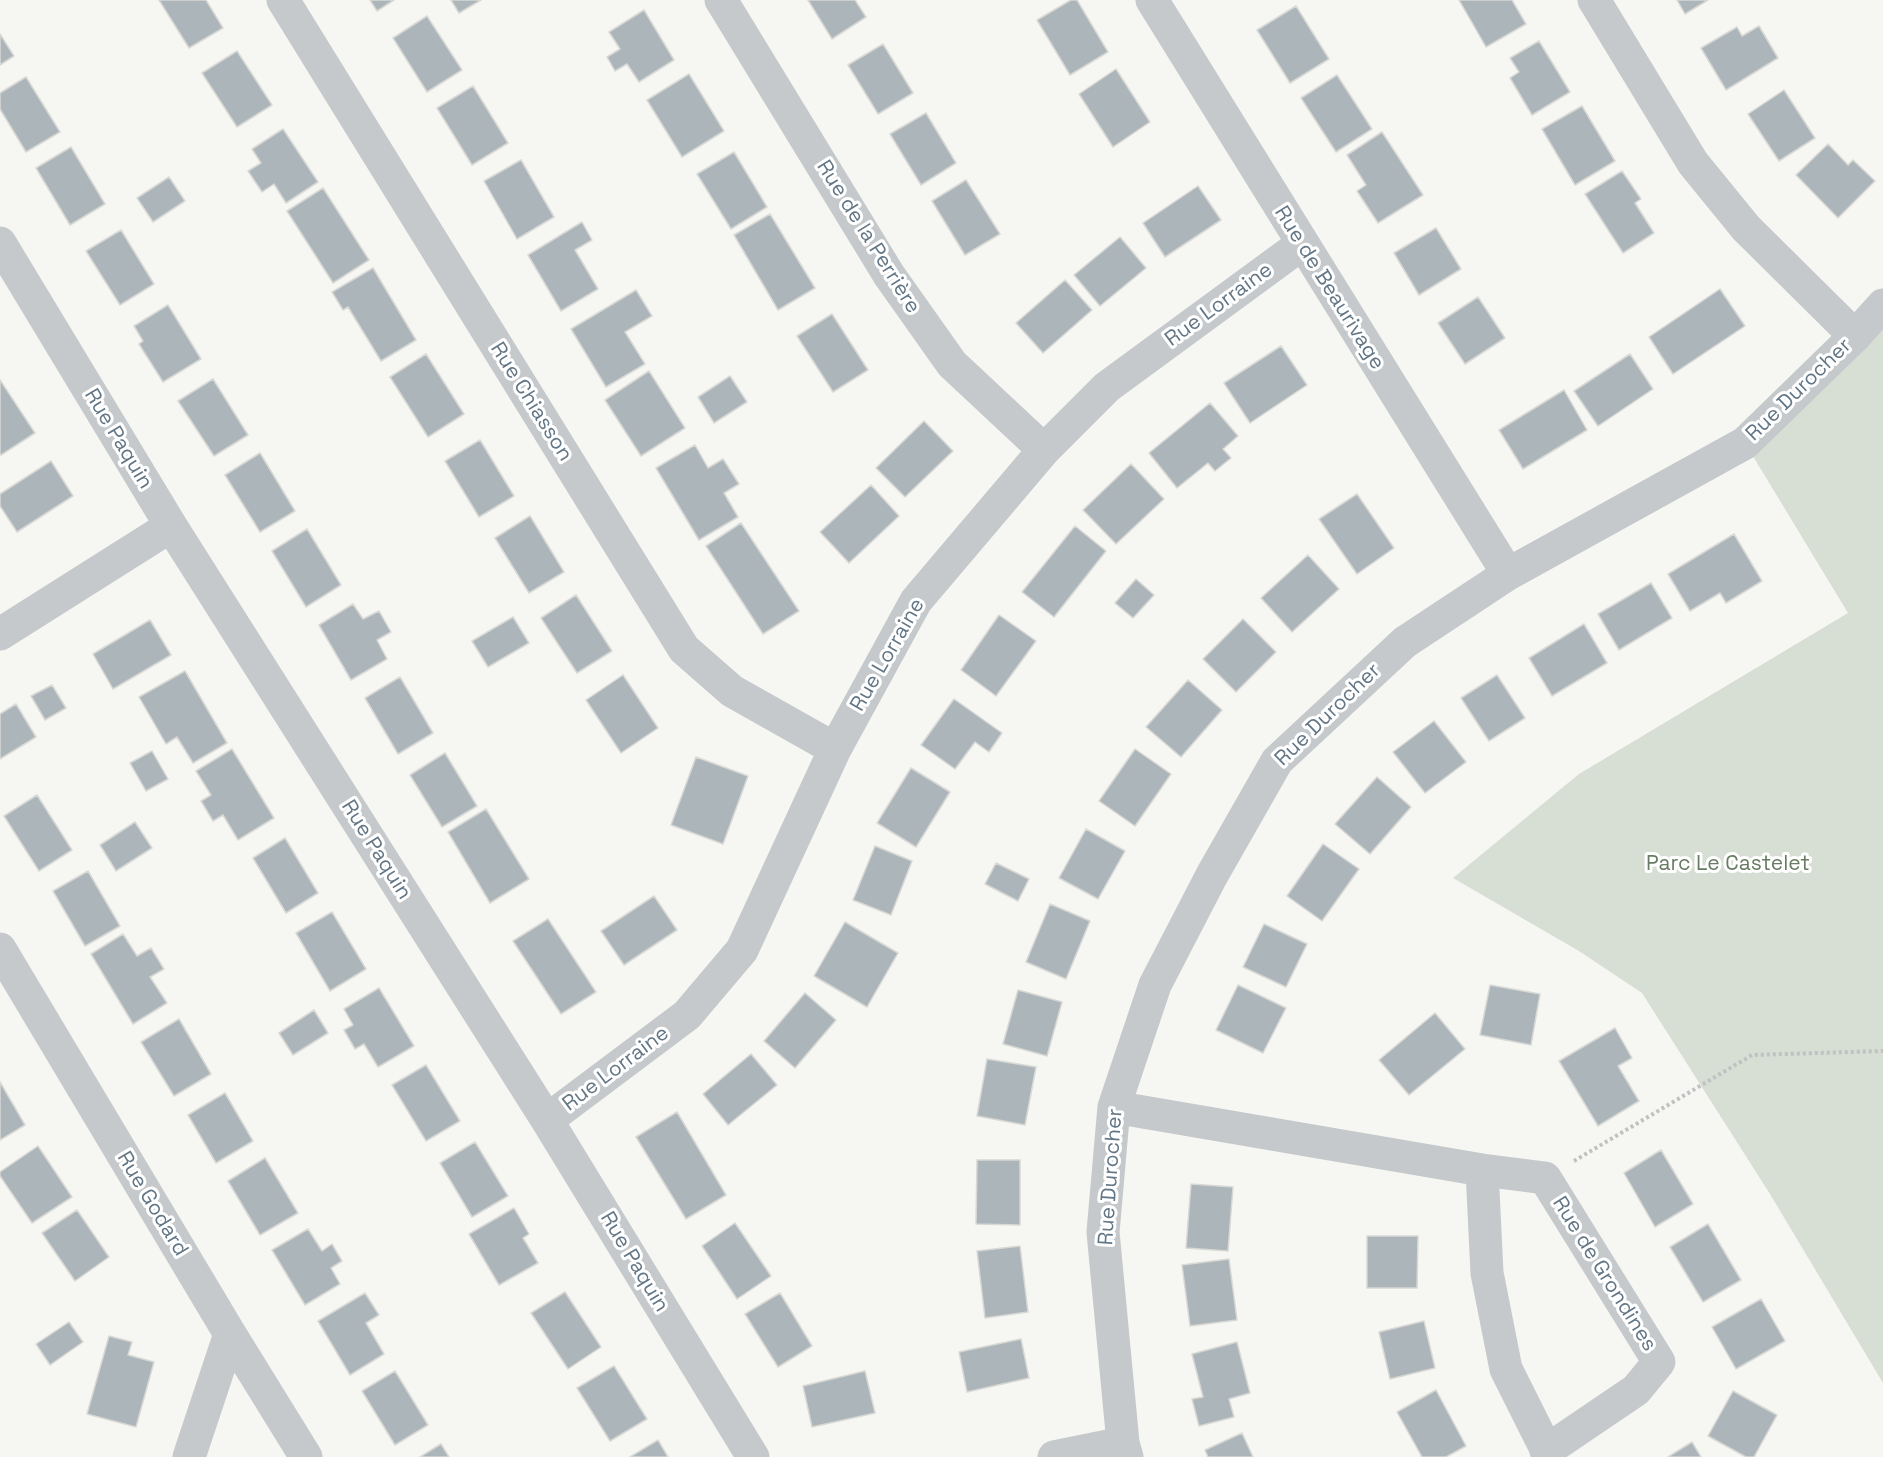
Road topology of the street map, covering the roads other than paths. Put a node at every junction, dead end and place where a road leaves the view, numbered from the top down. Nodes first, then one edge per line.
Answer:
1 (283, 0) edge
2 (721, 0) edge
3 (1152, 0) edge
4 (1594, 0) edge
5 (0, 243) edge
6 (1302, 244) junction
7 (1883, 305) edge
8 (1855, 336) junction
9 (1044, 450) junction
10 (171, 526) junction
11 (1508, 574) junction
12 (0, 634) edge
13 (835, 749) junction
14 (0, 950) edge
15 (1114, 1107) junction
16 (547, 1120) junction
17 (1482, 1170) junction
18 (230, 1334) junction
19 (1125, 1450) edge
20 (1548, 1454) edge
21 (189, 1457) edge
22 (306, 1457) edge
23 (753, 1457) edge
24 (1054, 1457) edge

1 - 13 street, Rue Chiasson
2 - 9 street, Rue de la Perrière
3 - 6 street, Rue de Beaurivage
4 - 8 street
5 - 10 street, Rue Paquin
6 - 9 street, Rue Lorraine
6 - 11 street, Rue de Beaurivage
7 - 8 street, Rue Durocher
8 - 11 street, Rue Durocher
9 - 13 street, Rue Lorraine
10 - 12 street
10 - 16 street, Rue Paquin
11 - 15 street, Rue Durocher
13 - 16 street, Rue Lorraine
14 - 18 street, Rue Godard
15 - 17 street, Rue de Grondines
15 - 19 street, Rue Durocher
16 - 23 street, Rue Paquin
17 - 20 street, Rue de Grondines
17 - 20 street, Rue de Grondines
18 - 21 street
18 - 22 street, Rue Godard
19 - 24 street

